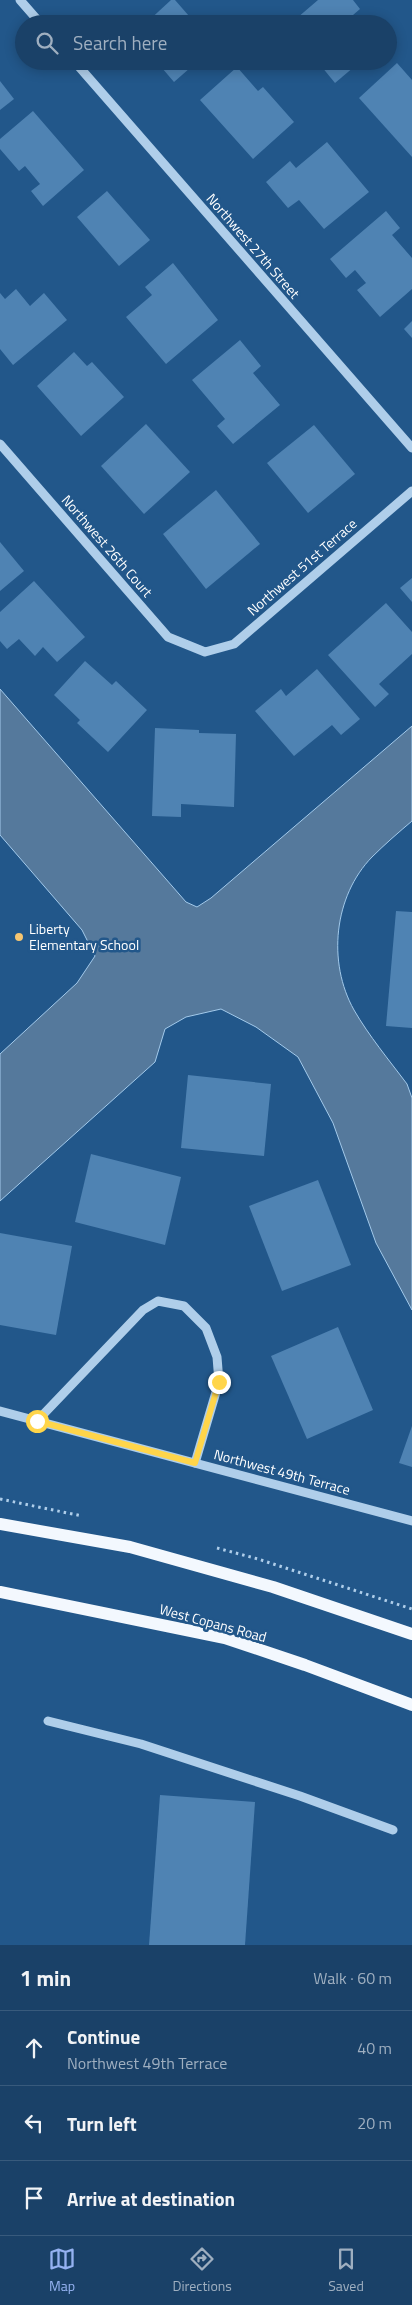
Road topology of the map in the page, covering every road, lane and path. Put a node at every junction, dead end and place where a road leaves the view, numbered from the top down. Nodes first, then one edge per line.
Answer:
1 (20, 0) edge
2 (33, 15) edge
3 (82, 70) edge
4 (0, 444) edge
5 (412, 448) edge
6 (412, 491) edge
7 (205, 652) joint
8 (0, 1411) edge
9 (37, 1421) junction
10 (195, 1463) junction
11 (412, 1521) edge
12 (0, 1524) edge
13 (0, 1592) edge
14 (412, 1634) edge
15 (412, 1705) edge
16 (48, 1721) dead end
17 (392, 1830) dead end

1 - 2 street
3 - 5 street, Northwest 27th Street
4 - 7 street, Northwest 26th Court
6 - 7 street, Northwest 51st Terrace
8 - 9 street, Northwest 49th Terrace
9 - 10 street, Northwest 49th Terrace
9 - 10 street
10 - 11 street, Northwest 49th Terrace
12 - 14 main road
13 - 15 main road, West Copans Road
16 - 17 street

